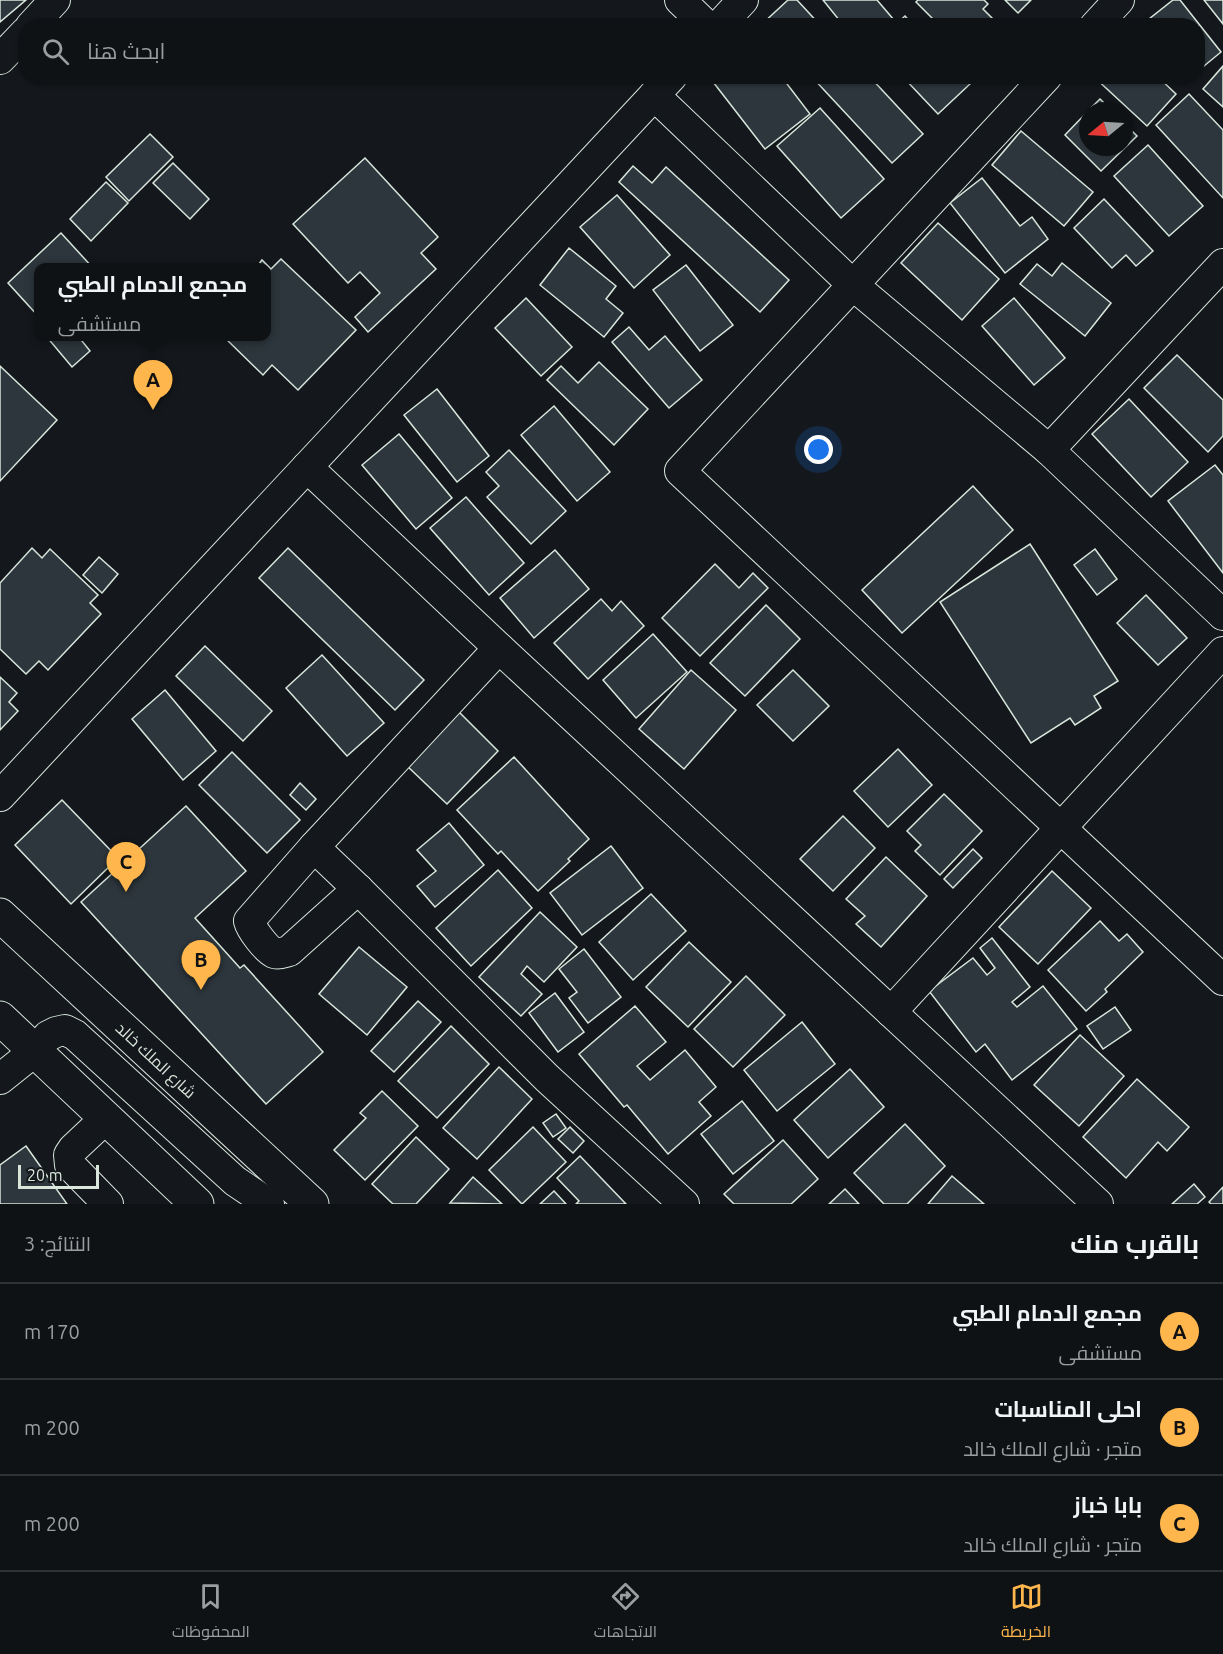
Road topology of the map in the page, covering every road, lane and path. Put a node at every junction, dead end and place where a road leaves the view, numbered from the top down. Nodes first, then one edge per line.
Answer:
1 (55, 0) edge
2 (680, 0) edge
3 (743, 0) edge
4 (1119, 0) edge
5 (38, 18) edge
6 (699, 18) edge
7 (726, 18) edge
8 (1102, 18) edge
9 (18, 40) edge
10 (0, 59) edge
11 (1040, 84) edge
12 (663, 86) edge
13 (1223, 264) edge
14 (853, 285) junction
15 (1049, 450) junction
16 (307, 467) junction
17 (1223, 615) edge
18 (499, 648) junction
19 (1223, 652) edge
20 (0, 796) edge
21 (1061, 828) junction
22 (314, 847) junction
23 (358, 889) junction
24 (0, 915) edge
25 (1223, 980) edge
26 (891, 1012) junction
27 (0, 1018) edge
28 (35, 1051) junction
29 (0, 1079) edge
30 (106, 1118) junction
31 (108, 1204) edge
32 (197, 1204) edge
33 (269, 1204) edge
34 (312, 1204) edge
35 (684, 1204) edge
36 (1098, 1204) edge

1 - 5 street
2 - 6 street
3 - 7 street
4 - 8 street
9 - 10 street
11 - 14 street
12 - 14 street
12 - 16 street
13 - 15 street
14 - 15 street
14 - 21 street
15 - 17 street
16 - 18 street
16 - 20 street
18 - 22 street
18 - 26 street
19 - 21 street
21 - 25 street
21 - 26 street
22 - 23 street
22 - 23 street
23 - 35 street
24 - 34 main road, شارع الملك خالد
26 - 36 street
27 - 28 main road
28 - 29 street
28 - 30 main road
28 - 33 street
30 - 31 street
30 - 32 main road

